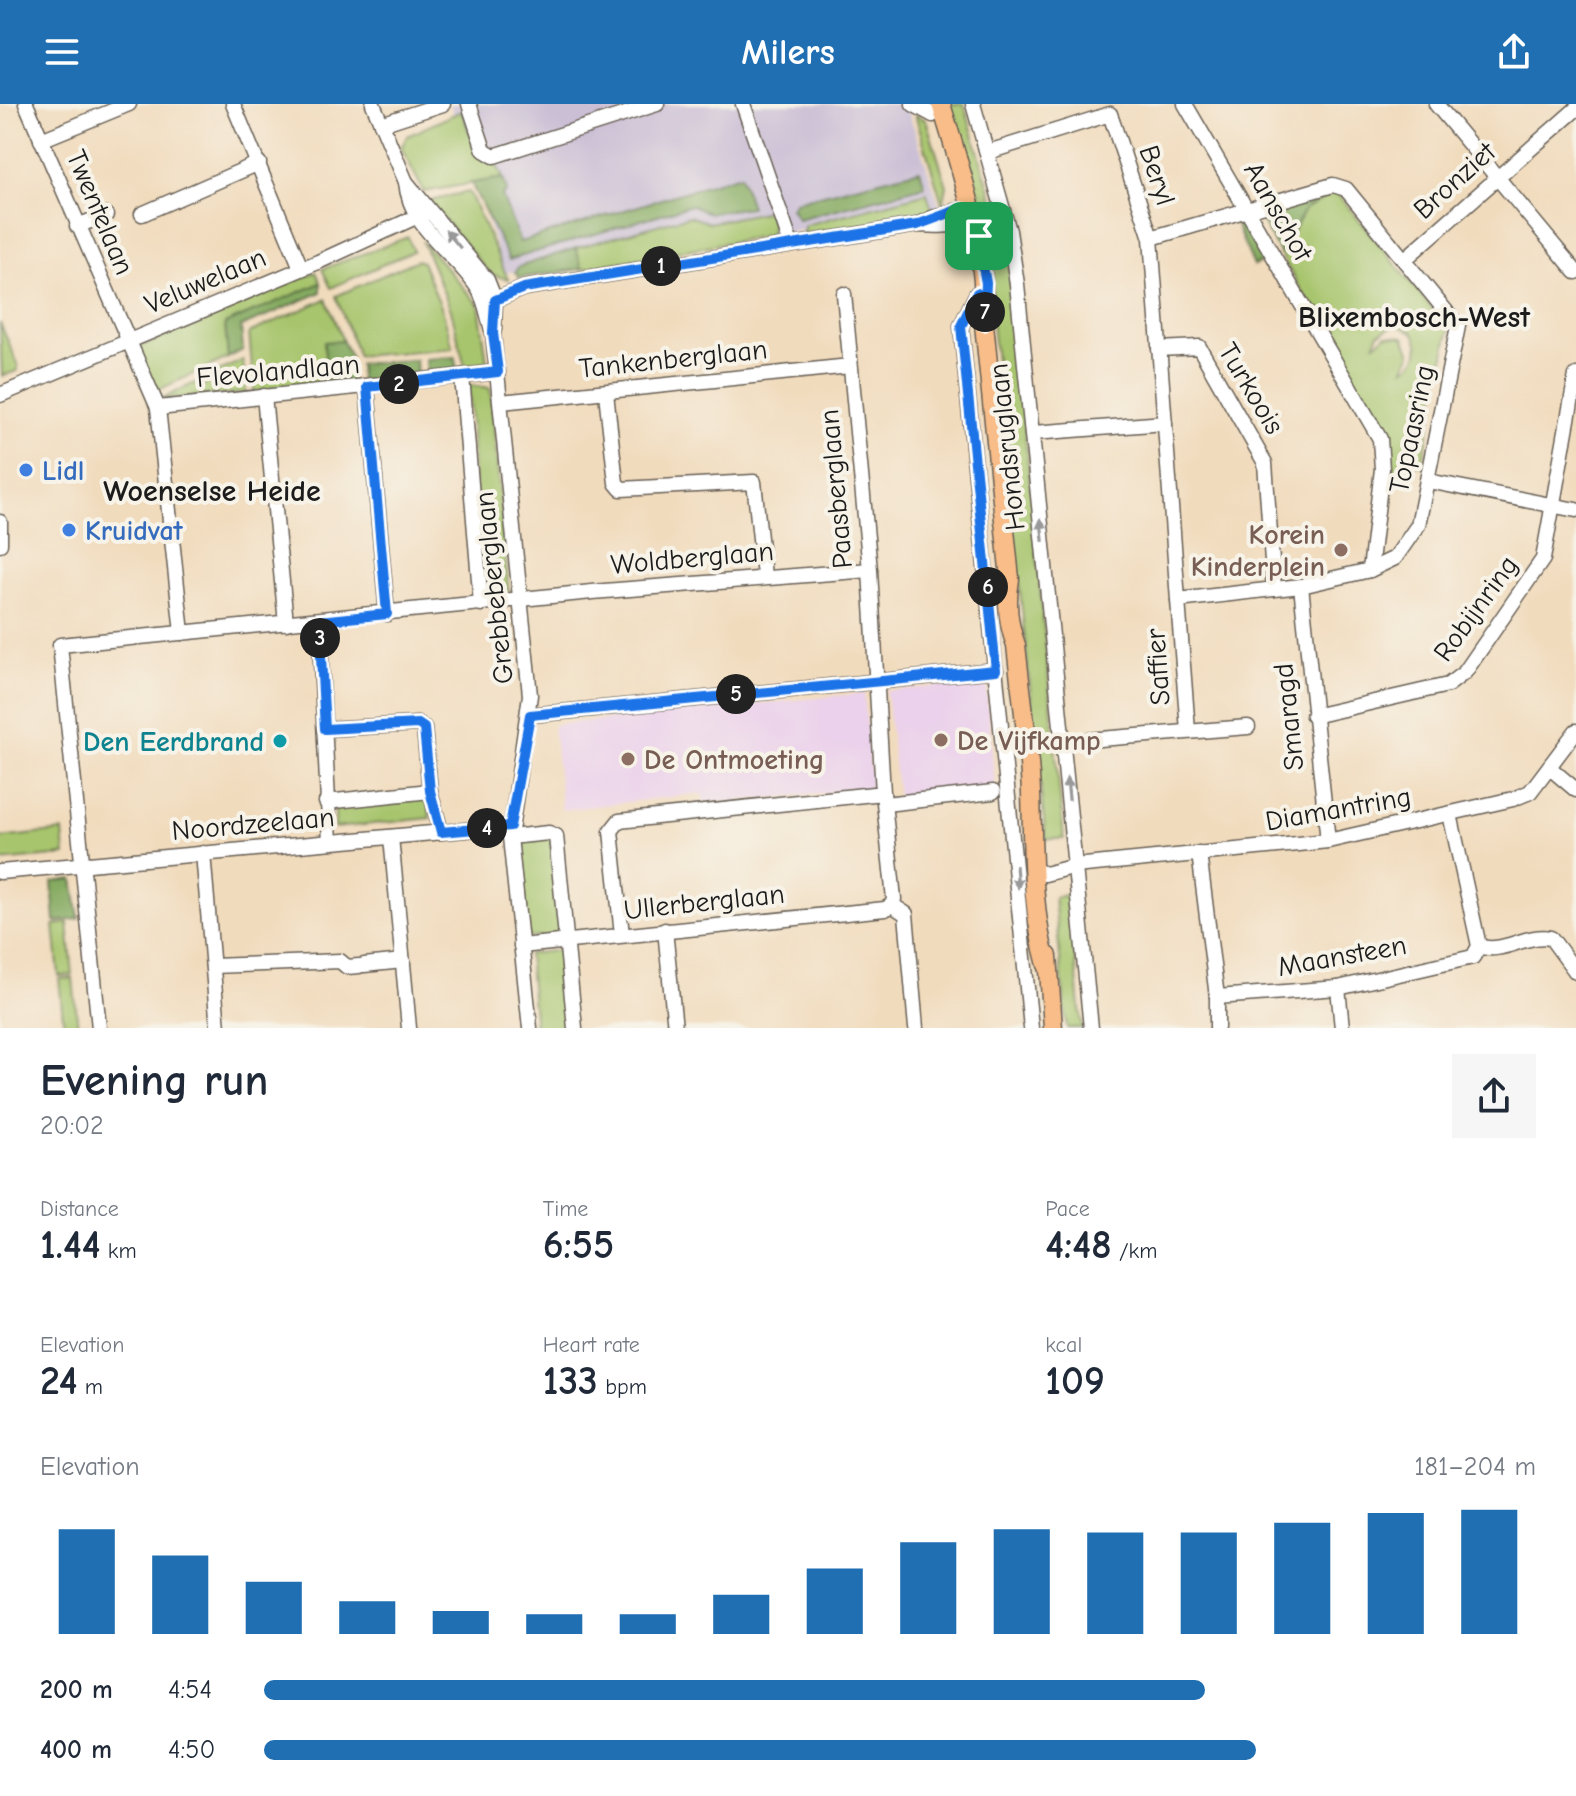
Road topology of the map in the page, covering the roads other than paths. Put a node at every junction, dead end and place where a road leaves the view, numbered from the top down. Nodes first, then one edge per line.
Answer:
1 (26, 104) edge
2 (129, 104) edge
3 (233, 104) edge
4 (373, 104) edge
5 (443, 104) edge
6 (469, 104) edge
7 (657, 104) edge
8 (743, 104) edge
9 (913, 104) edge
10 (973, 104) edge
11 (1185, 104) edge
12 (1436, 104) edge
13 (935, 108) edge
14 (1576, 109) edge
15 (381, 124) junction
16 (41, 140) junction
17 (988, 152) junction
18 (259, 163) junction
19 (1495, 177) junction
20 (1247, 207) junction
21 (142, 214) dead end
22 (423, 214) junction
23 (106, 215) dead end
24 (966, 215) junction
25 (77, 226) junction
26 (1151, 238) junction
27 (791, 244) junction
28 (1404, 260) junction
29 (301, 268) junction
30 (1576, 272) edge
31 (977, 293) junction
32 (489, 294) junction
33 (844, 294) dead end
34 (984, 324) junction
35 (128, 340) junction
36 (1159, 349) junction
37 (850, 366) junction
38 (498, 372) junction
39 (1576, 375) edge
40 (462, 376) junction
41 (367, 387) junction
42 (606, 393) junction
43 (0, 395) edge
44 (264, 396) junction
45 (501, 402) junction
46 (158, 408) junction
47 (1165, 423) junction
48 (1033, 433) junction
49 (1428, 481) junction
50 (1552, 505) junction
51 (1576, 510) edge
52 (0, 522) edge
53 (0, 544) edge
54 (870, 570) junction
55 (1370, 570) junction
56 (764, 576) junction
57 (1301, 586) junction
58 (1274, 589) junction
59 (519, 600) junction
60 (1178, 600) junction
61 (481, 604) junction
62 (387, 614) junction
63 (319, 621) junction
64 (286, 623) junction
65 (182, 633) junction
66 (996, 670) junction
67 (875, 680) junction
68 (530, 715) junction
69 (1313, 716) junction
70 (1248, 727) dead end
71 (325, 729) junction
72 (1188, 731) junction
73 (1576, 731) edge
74 (1063, 742) junction
75 (1550, 768) junction
76 (1576, 790) edge
77 (430, 791) junction
78 (993, 792) dead end
79 (884, 798) junction
80 (326, 802) junction
81 (1450, 814) junction
82 (510, 831) junction
83 (441, 832) junction
84 (391, 837) junction
85 (1328, 841) junction
86 (330, 842) junction
87 (203, 853) junction
88 (1199, 853) junction
89 (83, 864) junction
90 (1075, 866) junction
91 (1041, 869) junction
92 (0, 872) edge
93 (892, 905) junction
94 (665, 930) junction
95 (622, 935) junction
96 (566, 941) junction
97 (521, 946) junction
98 (1479, 946) junction
99 (403, 961) junction
100 (213, 966) junction
101 (1576, 972) edge
102 (1338, 988) junction
103 (1217, 997) junction
104 (99, 1028) edge
105 (218, 1028) edge
106 (409, 1028) edge
107 (530, 1028) edge
108 (575, 1028) edge
109 (675, 1028) edge
110 (916, 1028) edge
111 (1031, 1028) edge
112 (1053, 1028) edge
113 (1091, 1028) edge
114 (1217, 1028) edge
115 (1342, 1028) edge

1 - 16 street, Twentelaan
2 - 16 street
3 - 18 street
4 - 15 street
5 - 15 street
6 - 7 street
8 - 27 street
9 - 13 street, Hondsruglaan
10 - 17 street, Hondsruglaan
11 - 20 street, Aanschot
12 - 19 street
13 - 24 main road, Hondsruglaan
14 - 19 street, Bronziet
15 - 22 street
16 - 25 street, Twentelaan
17 - 26 street, Beryl
17 - 48 street, Hondsruglaan
18 - 21 street
18 - 29 street
19 - 28 street, Bronziet
19 - 30 street
20 - 26 street, Topaasring
20 - 28 street, Topaasring
20 - 55 street, Aanschot
22 - 29 street, Veluwelaan
22 - 32 street
23 - 25 street
24 - 27 street
24 - 31 main road, Hondsruglaan
24 - 34 main road, Hondsruglaan
25 - 35 street, Twentelaan
26 - 36 street
27 - 32 street
28 - 49 street, Topaasring
29 - 35 street, Veluwelaan
31 - 34 main road, Hondsruglaan
31 - 66 street, Hondsruglaan
32 - 38 street, Grebbeberglaan
33 - 37 street, Paasberglaan
34 - 91 main road, Hondsruglaan
35 - 43 street, Veluwelaan
35 - 46 street, Twentelaan
36 - 47 street
36 - 58 street, Turkoois
37 - 42 street, Tankenberglaan
37 - 54 street, Paasberglaan
38 - 40 street, Flevolandlaan
38 - 45 street, Grebbeberglaan
39 - 50 street, Robijnring
40 - 41 street, Flevolandlaan
40 - 61 street, Grebbeberglaan
41 - 44 street, Flevolandlaan
41 - 62 street
42 - 45 street, Tankenberglaan
42 - 56 street
44 - 46 street, Flevolandlaan
44 - 64 street
45 - 59 street, Grebbeberglaan
46 - 65 street, Twentelaan
47 - 48 street
47 - 60 street
74 -> 48 street, Hondsruglaan
49 - 50 street
49 - 55 street, Topaasring
50 - 51 street
50 - 69 street, Robijnring
52 - 53 street
54 - 56 street, Woldberglaan
54 - 67 street, Paasberglaan
55 - 57 street, Topaasring
56 - 59 street, Woldberglaan
57 - 58 street, Topaasring
57 - 69 street, Smaragd
58 - 60 street, Topaasring
59 - 61 street, Woldberglaan
59 - 68 street, Grebbeberglaan
60 - 72 street, Saffier
61 - 62 street, Woldberglaan
62 - 63 street, Woldberglaan
63 - 64 street, Woldberglaan
63 - 71 street
64 - 65 street, Woldberglaan
65 - 89 street, Woldberglaan
66 - 67 street
66 -> 111 street, Hondsruglaan
67 - 68 street
67 - 79 street, Paasberglaan
68 - 82 street, Grebbeberglaan
69 - 85 street, Smaragd
70 - 72 street, Saffier
71 - 77 street
71 - 80 street
72 - 74 street, Saffier
73 - 75 street, Diamantring
90 -> 74 street, Hondsruglaan
75 - 76 street
75 - 81 street, Diamantring
77 - 80 street
77 - 83 street
78 - 79 street
79 - 93 street, Paasberglaan
79 - 95 street
80 - 86 street
81 - 85 street, Diamantring
81 - 98 street
82 - 83 street, Noordzeelaan
82 - 96 street
82 - 97 street, Grebbeberglaan
83 - 84 street, Noordzeelaan
84 - 86 street, Noordzeelaan
84 - 99 street
85 - 88 street, Diamantring
86 - 87 street, Noordzeelaan
87 - 89 street, Noordzeelaan
87 - 100 street
88 - 90 street, Diamantring
88 - 103 street
89 - 92 street, Noordzeelaan
89 - 104 street
90 - 91 street, Diamantring
90 - 113 street, Hondsruglaan
91 - 112 main road, Hondsruglaan
93 - 94 street, Ullerberglaan
93 - 110 street
94 - 95 street, Ullerberglaan
94 - 109 street
95 - 96 street, Ullerberglaan
96 - 97 street, Ullerberglaan
96 - 108 street
97 - 107 street, Grebbeberglaan
98 - 101 street
98 - 102 street, Maansteen
99 - 100 street
99 - 106 street
100 - 105 street
102 - 103 street, Maansteen
102 - 115 street
103 - 114 street

